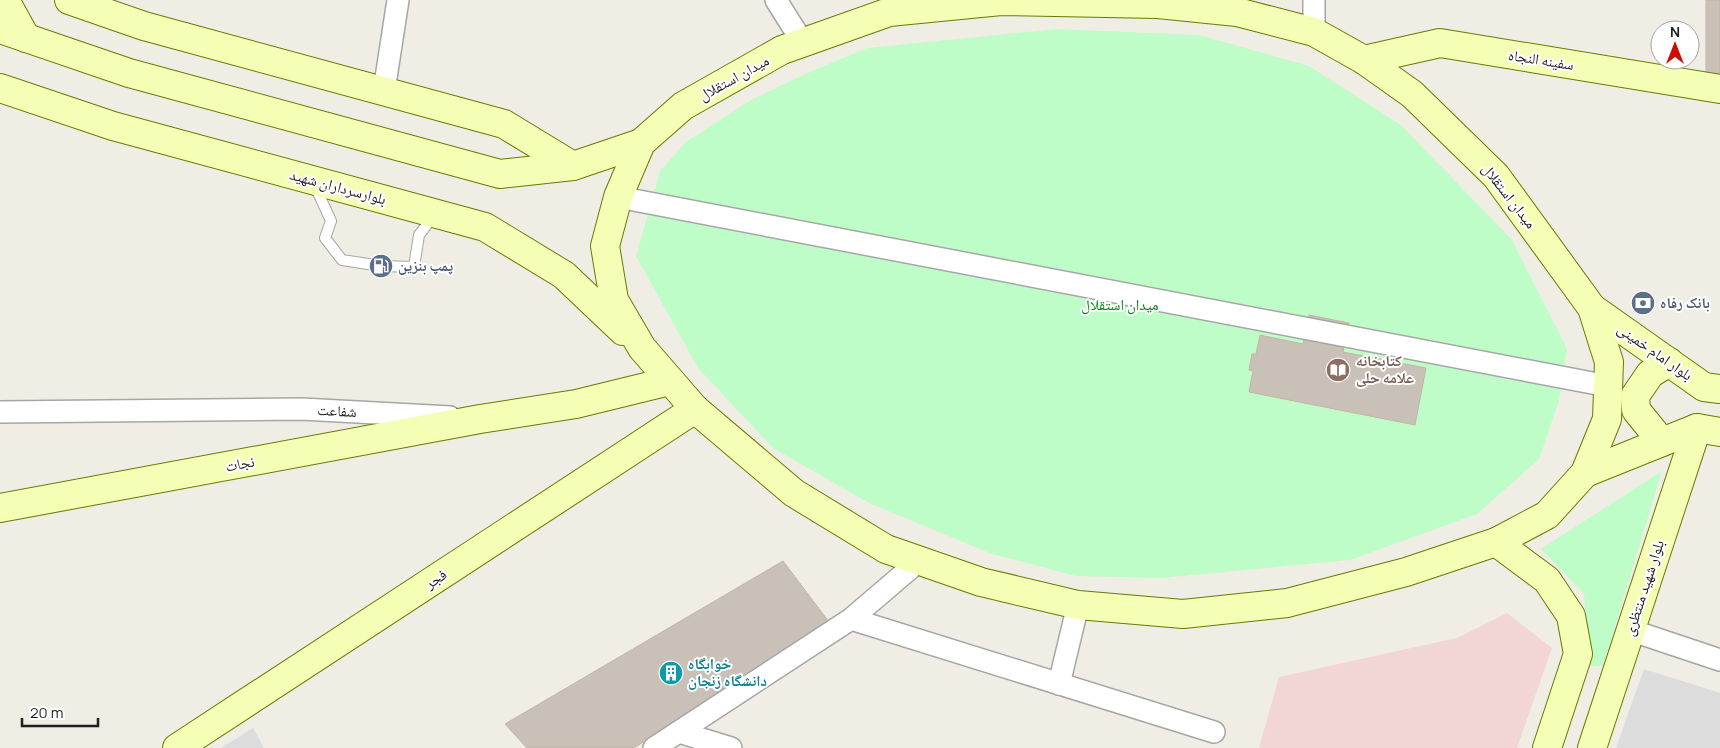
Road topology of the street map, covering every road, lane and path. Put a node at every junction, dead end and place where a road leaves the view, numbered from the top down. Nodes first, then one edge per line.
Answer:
1 (5, 0) edge
2 (69, 0) edge
3 (398, 0) edge
4 (776, 0) edge
5 (1314, 0) edge
6 (103, 6) edge
7 (889, 6) edge
8 (0, 28) edge
9 (1314, 32) junction
10 (26, 38) junction
11 (803, 43) junction
12 (1364, 60) junction
13 (0, 88) edge
14 (1720, 89) edge
15 (384, 91) junction
16 (641, 143) junction
17 (573, 166) junction
18 (312, 180) junction
19 (618, 197) junction
20 (435, 214) junction
21 (1592, 308) junction
22 (642, 348) junction
23 (1669, 362) junction
24 (670, 381) junction
25 (1608, 386) junction
26 (1720, 390) edge
27 (695, 409) junction
28 (0, 412) edge
29 (480, 419) junction
30 (1709, 430) edge
31 (1662, 442) junction
32 (1585, 472) junction
33 (0, 508) edge
34 (1496, 542) junction
35 (920, 560) junction
36 (1078, 605) junction
37 (852, 620) junction
38 (1630, 630) junction
39 (1720, 660) edge
40 (1059, 684) junction
41 (679, 732) junction
42 (1214, 732) dead end
43 (178, 748) edge
44 (654, 748) edge
45 (731, 748) edge
46 (1547, 748) edge
47 (1592, 748) edge

1 - 10 main road
2 - 6 main road
3 - 15 street
4 - 11 street
5 - 9 street
6 - 15 main road
7 - 9 main road, میدان استقلال
7 - 11 main road, میدان استقلال
8 - 10 main road
9 - 12 main road, میدان استقلال
10 - 17 main road
11 - 16 main road, میدان استقلال
12 - 14 main road, سفینه النجاه
12 - 21 main road, میدان استقلال
13 - 18 main road, بلوارسرداران شهید
15 - 17 main road
16 - 17 main road
16 - 19 main road, میدان استقلال
18 - 20 main road, بلوارسرداران شهید
18 - 20 lane
19 - 22 main road, میدان استقلال
19 - 25 street
20 - 22 main road, بلوارسرداران شهید
21 - 23 main road, بلوار امام خمینی
21 - 25 main road, میدان استقلال
22 - 24 main road, میدان استقلال
23 - 26 main road, بلوار امام خمینی
23 - 31 main road
24 - 27 main road, میدان استقلال
24 - 29 main road, شفاعت
25 - 32 main road, میدان استقلال
27 - 35 main road, میدان استقلال
27 - 43 main road, فجر
28 - 29 street, شفاعت
29 - 33 main road, نجات
30 - 31 main road
30 - 38 main road, بلوار شهید منتظری
31 - 32 main road
32 - 34 main road, میدان استقلال
34 - 36 main road, میدان استقلال
34 - 46 main road
35 - 36 main road, میدان استقلال
35 - 37 street
36 - 40 street
37 - 40 street
37 - 41 street
38 - 39 street
38 - 47 main road, بلوار شهید منتظری
40 - 42 street
41 - 44 street
41 - 45 street

